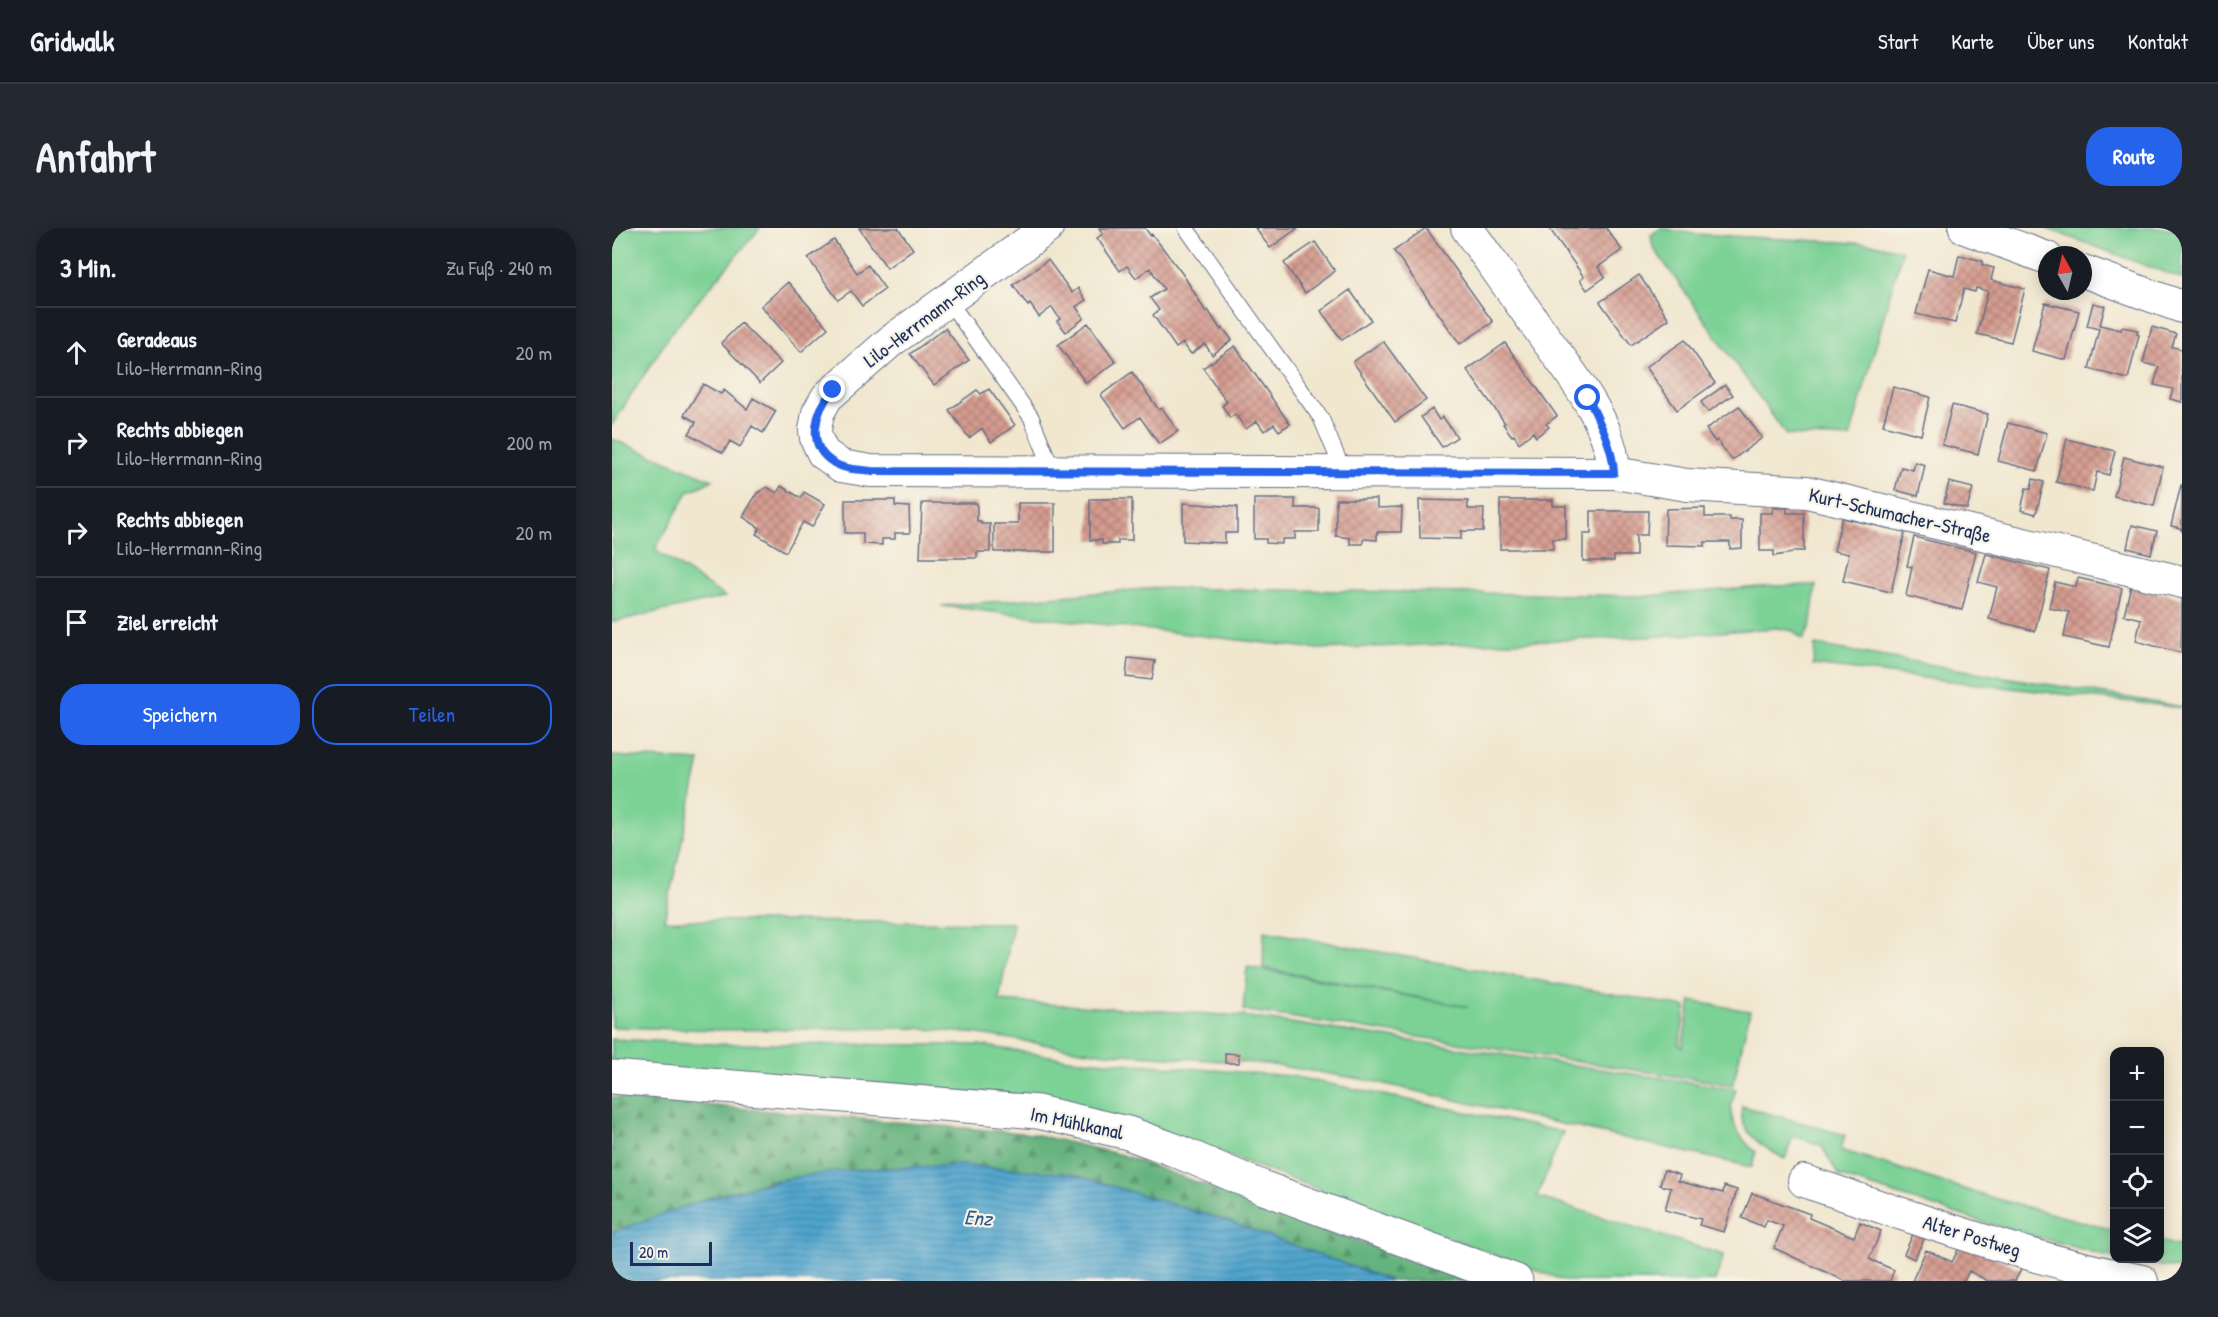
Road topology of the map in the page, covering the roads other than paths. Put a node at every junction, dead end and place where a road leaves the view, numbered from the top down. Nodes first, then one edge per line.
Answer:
1 (1047, 228) edge
2 (1186, 228) edge
3 (1467, 228) edge
4 (1965, 228) edge
5 (2038, 255) edge
6 (2092, 274) edge
7 (948, 300) junction
8 (2182, 307) edge
9 (1048, 471) junction
10 (1338, 472) junction
11 (1614, 473) junction
12 (2182, 582) edge
13 (612, 1077) edge
14 (1804, 1182) dead end
15 (1516, 1281) edge
16 (2142, 1281) edge

1 - 7 street, Lilo-Herrmann-Ring
2 - 10 lane
3 - 11 street
4 - 5 street
6 - 8 street
7 - 9 lane
7 - 9 street, Lilo-Herrmann-Ring
9 - 10 street, Lilo-Herrmann-Ring
10 - 11 street, Lilo-Herrmann-Ring
11 - 12 street, Kurt-Schumacher-Straße
13 - 15 street, Im Mühlkanal
14 - 16 street, Alter Postweg

